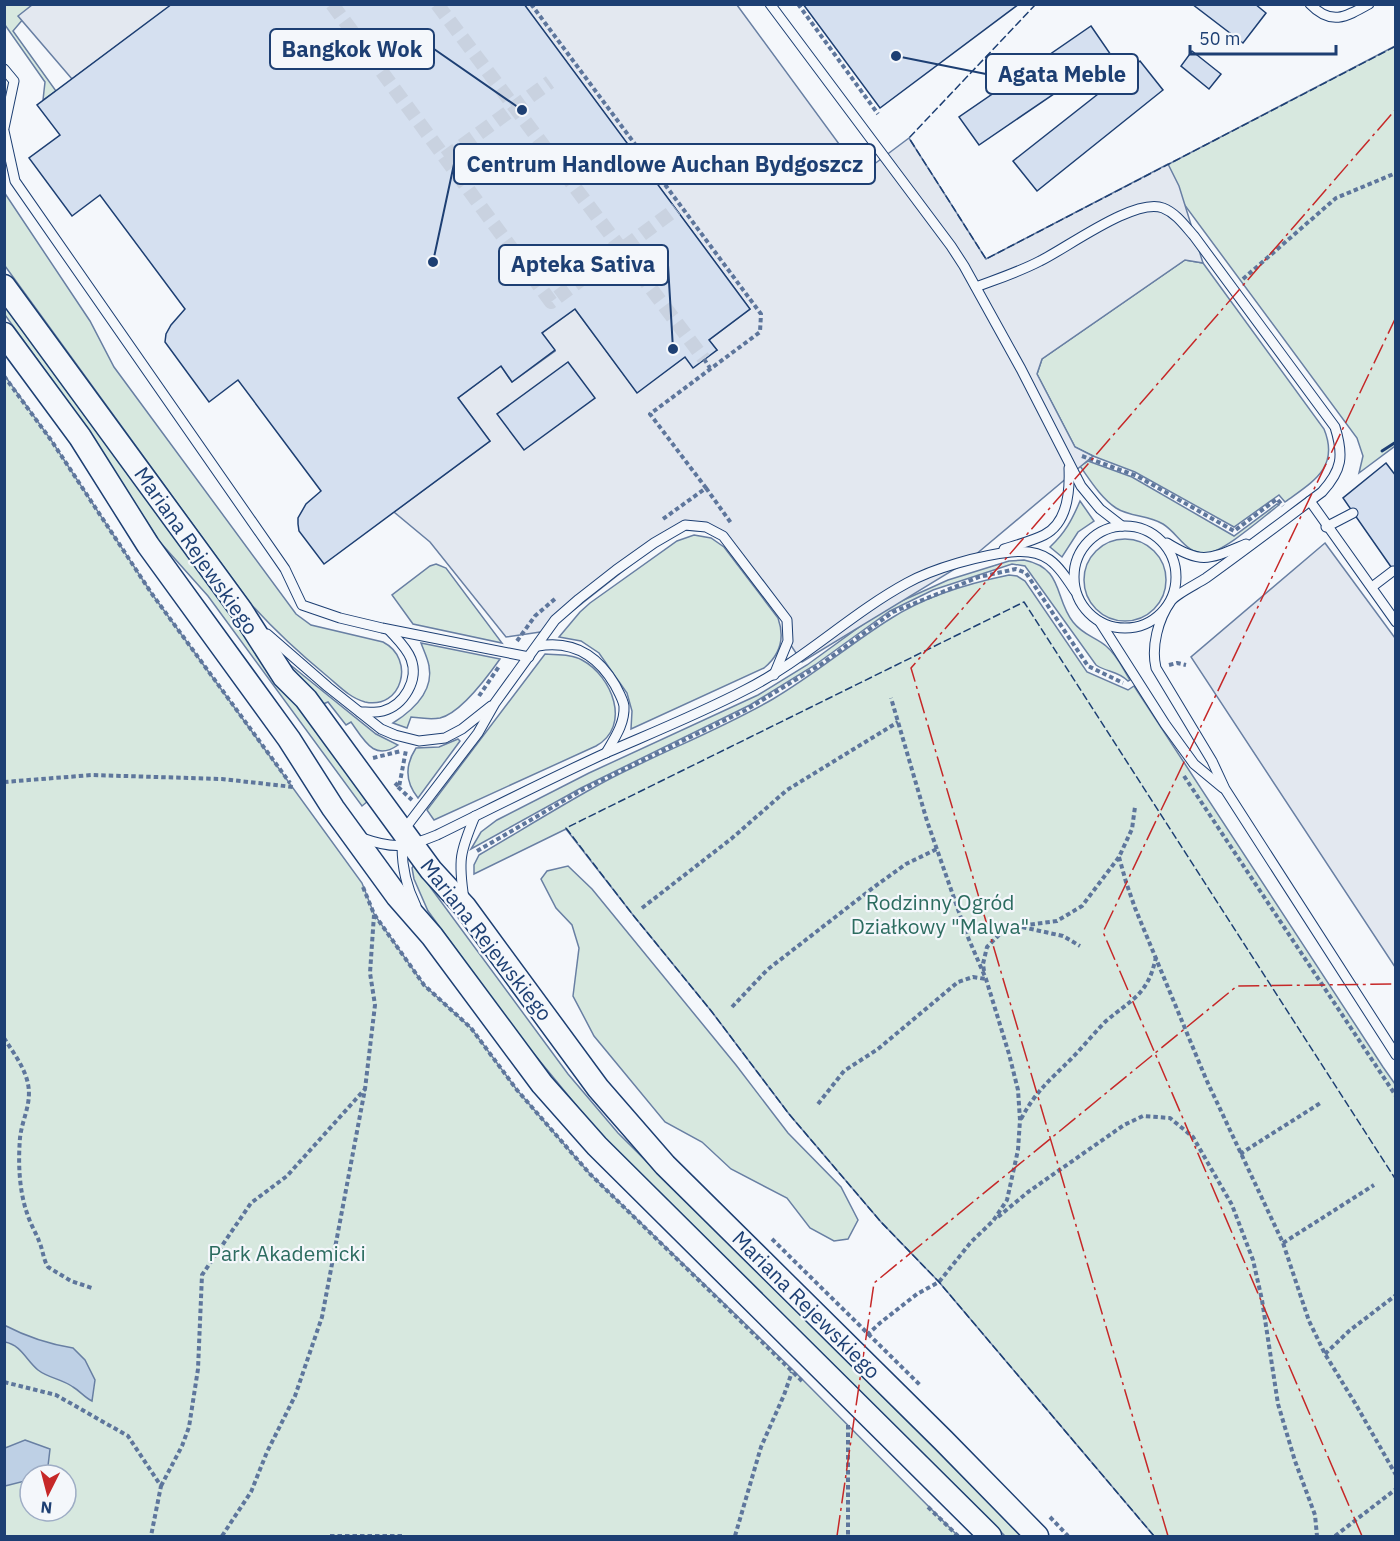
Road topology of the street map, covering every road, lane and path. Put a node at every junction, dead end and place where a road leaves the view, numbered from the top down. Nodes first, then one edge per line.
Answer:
1 (531, 4) edge
2 (770, 4) edge
3 (798, 4) edge
4 (1310, 4) edge
5 (1369, 4) edge
6 (4, 69) edge
7 (878, 114) dead end
8 (4, 129) edge
9 (1395, 173) edge
10 (680, 205) junction
11 (676, 209) tunnel mouth
12 (4, 286) edge
13 (976, 287) junction
14 (1233, 288) junction
15 (4, 334) edge
16 (704, 359) tunnel mouth
17 (711, 369) junction
18 (1062, 448) junction
19 (1069, 464) junction
20 (1310, 501) junction
21 (1353, 513) dead end
22 (1291, 515) junction
23 (655, 525) dead end
24 (1122, 526) junction
25 (1326, 527) junction
26 (1259, 538) junction
27 (1160, 539) junction
28 (968, 561) junction
29 (1393, 571) dead end
30 (1372, 587) junction
31 (1075, 591) junction
32 (561, 594) dead end
33 (1172, 599) junction
34 (241, 610) junction
35 (1100, 622) junction
36 (1395, 622) edge
37 (389, 630) junction
38 (538, 646) junction
39 (508, 654) junction
40 (529, 657) junction
41 (1186, 665) dead end
42 (1156, 668) junction
43 (774, 675) junction
44 (1138, 680) junction
45 (891, 698) dead end
46 (477, 699) dead end
47 (495, 703) junction
48 (360, 712) junction
49 (898, 722) junction
50 (410, 739) junction
51 (399, 751) dead end
52 (606, 753) junction
53 (367, 756) dead end
54 (378, 757) dead end
55 (377, 766) dead end
56 (1180, 769) dead end
57 (392, 780) dead end
58 (4, 782) edge
59 (293, 787) dead end
60 (399, 787) junction
61 (1225, 789) junction
62 (381, 801) junction
63 (1135, 807) dead end
64 (419, 809) junction
65 (475, 816) junction
66 (353, 834) junction
67 (406, 841) junction
68 (937, 849) junction
69 (460, 857) junction
70 (1119, 857) junction
71 (465, 907) junction
72 (642, 908) dead end
73 (374, 914) dead end
74 (1019, 926) junction
75 (432, 936) junction
76 (1080, 946) dead end
77 (1156, 955) junction
78 (986, 979) junction
79 (732, 1007) dead end
80 (4, 1038) edge
81 (1395, 1055) edge
82 (365, 1089) junction
83 (1395, 1096) edge
84 (1322, 1102) dead end
85 (818, 1104) dead end
86 (1020, 1120) junction
87 (1240, 1154) junction
88 (1374, 1185) dead end
89 (993, 1221) junction
90 (768, 1235) dead end
91 (1283, 1243) junction
92 (92, 1288) dead end
93 (1395, 1295) edge
94 (869, 1334) junction
95 (853, 1351) junction
96 (1325, 1354) junction
97 (792, 1372) dead end
98 (4, 1382) edge
99 (928, 1393) dead end
100 (848, 1424) dead end
101 (1395, 1475) edge
102 (161, 1486) junction
103 (1395, 1488) edge
104 (1045, 1512) dead end
105 (151, 1536) edge
106 (222, 1536) edge
107 (330, 1536) edge
108 (403, 1536) edge
109 (735, 1536) edge
110 (848, 1536) edge
111 (990, 1536) edge
112 (1037, 1536) edge
113 (1068, 1536) edge
114 (1317, 1536) edge
115 (1335, 1536) edge

1 - 10 path
2 - 13 lane
3 - 7 path
4 - 5 lane
6 - 8 lane
8 - 37 lane
9 - 14 path
10 - 11 path
10 - 17 path
12 - 34 street, Mariana Rejewskiego
13 - 14 lane
13 - 18 lane
14 - 20 lane
15 - 66 street, Mariana Rejewskiego
16 - 17 path
17 - 23 path
18 - 19 lane
18 - 22 path
19 - 24 lane
19 - 28 lane
20 - 22 lane
20 - 25 lane
21 - 25 lane
22 - 26 lane
24 - 27 lane
24 - 31 lane
25 - 30 lane
26 - 27 lane
26 - 33 lane
27 - 33 lane
28 - 31 lane
28 - 43 lane
29 - 30 lane
30 - 36 lane
31 - 35 lane
32 - 39 path
33 - 35 lane
33 - 42 lane
34 - 48 lane
34 - 62 street, Mariana Rejewskiego
35 - 44 lane
37 - 39 lane
37 - 48 lane
38 - 40 lane
38 - 43 lane
38 - 52 lane
39 - 40 lane
39 - 46 path
40 - 47 lane
41 - 42 path
42 - 61 lane
43 - 52 lane
44 - 61 lane
44 - 69 path
45 - 49 path
47 - 50 lane
47 - 64 lane
48 - 50 lane
49 - 68 path
49 - 72 path
50 - 60 path
51 - 54 path
52 - 65 lane
53 - 55 path
56 - 83 path
57 - 60 path
58 - 59 path
60 - 62 path
60 - 64 path
61 - 81 lane
62 - 67 street, Mariana Rejewskiego
63 - 70 path
64 - 67 lane
65 - 67 lane
65 - 69 lane
66 - 67 lane
66 - 75 street, Mariana Rejewskiego
67 - 71 street, Mariana Rejewskiego
67 - 75 lane
68 - 78 path
68 - 79 path
69 - 71 lane
70 - 74 path
70 - 77 path
71 - 95 street, Mariana Rejewskiego
73 - 82 path
74 - 76 path
74 - 78 path
75 - 111 street, Mariana Rejewskiego
77 - 86 path
77 - 87 path
78 - 85 path
78 - 86 path
80 - 92 path
82 - 102 path
82 - 106 path
84 - 87 path
86 - 89 path
87 - 91 path
88 - 91 path
89 - 94 path
89 - 114 path
90 - 94 path
91 - 96 path
93 - 96 path
94 - 95 path
94 - 99 path
95 - 112 street, Mariana Rejewskiego
96 - 101 path
97 - 109 path
98 - 102 path
100 - 110 path
102 - 105 path
103 - 115 path
104 - 113 path
107 - 108 path

